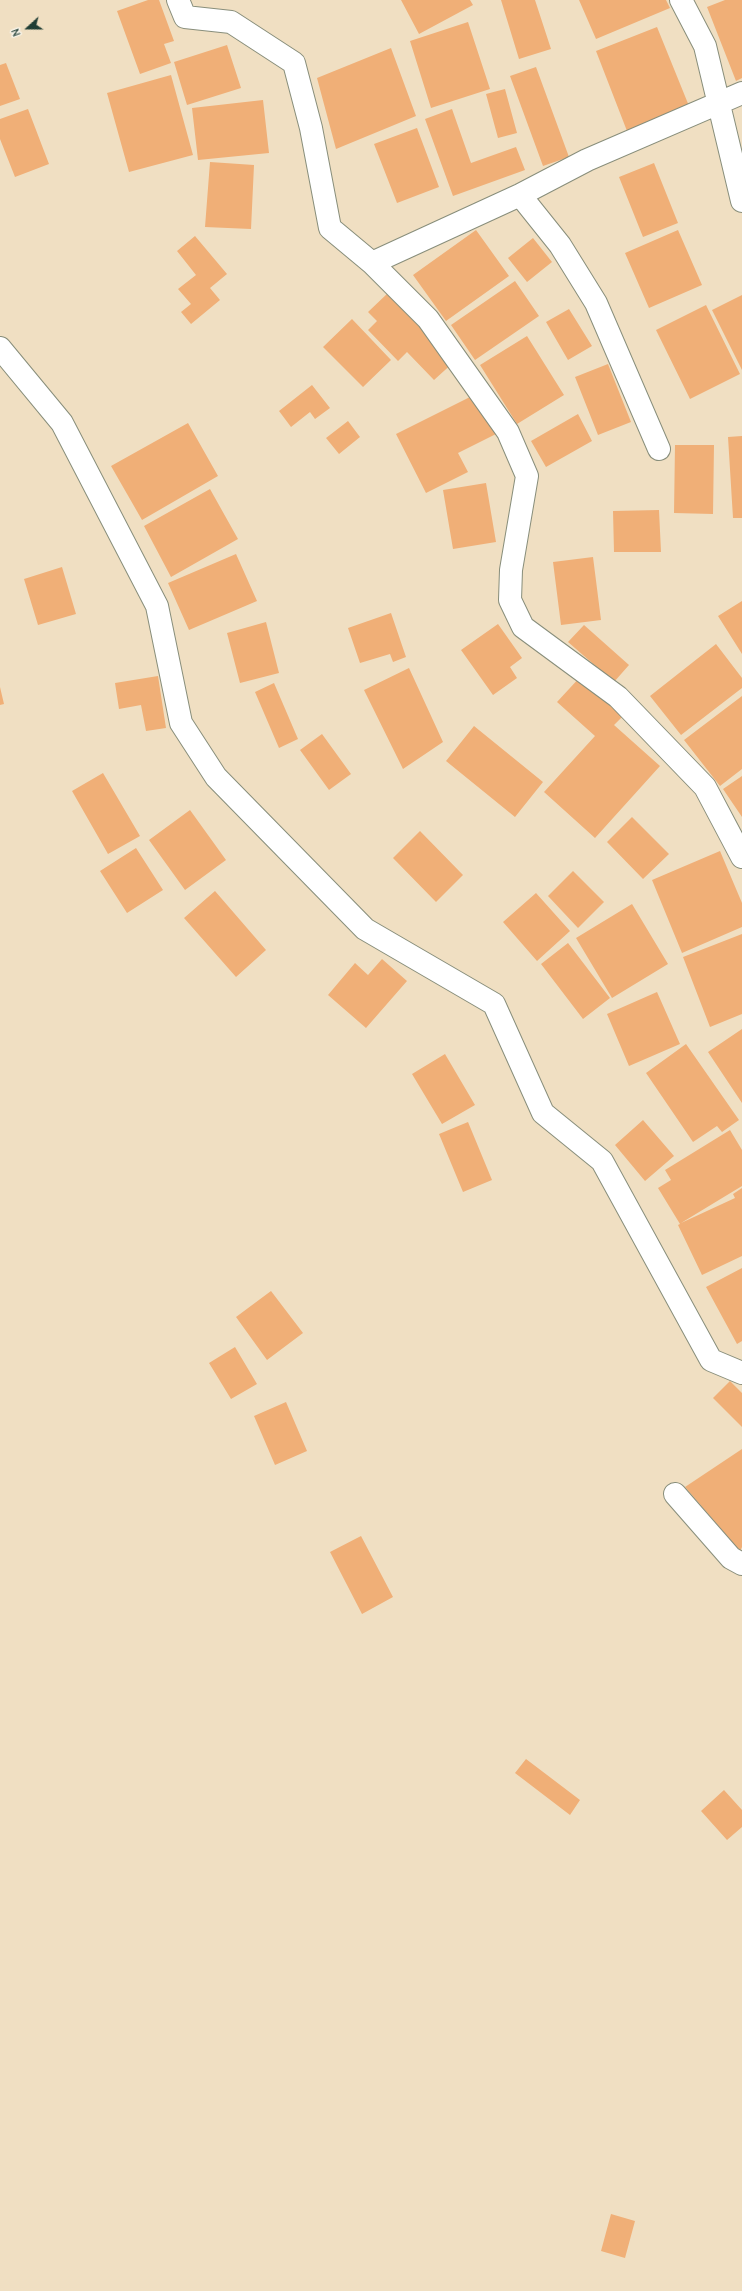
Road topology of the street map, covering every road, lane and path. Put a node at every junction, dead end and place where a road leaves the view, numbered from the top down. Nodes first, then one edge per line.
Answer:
1 (178, 0) edge
2 (681, 0) edge
3 (742, 94) edge
4 (721, 104) junction
5 (520, 194) junction
6 (742, 201) edge
7 (372, 264) junction
8 (0, 348) edge
9 (658, 449) dead end
10 (742, 857) edge
11 (742, 1373) edge
12 (675, 1494) dead end
13 (742, 1564) edge

1 - 7 street
2 - 4 street
3 - 4 street
4 - 5 street
4 - 6 street
5 - 7 street
5 - 9 street
7 - 10 street
8 - 11 street
12 - 13 street

